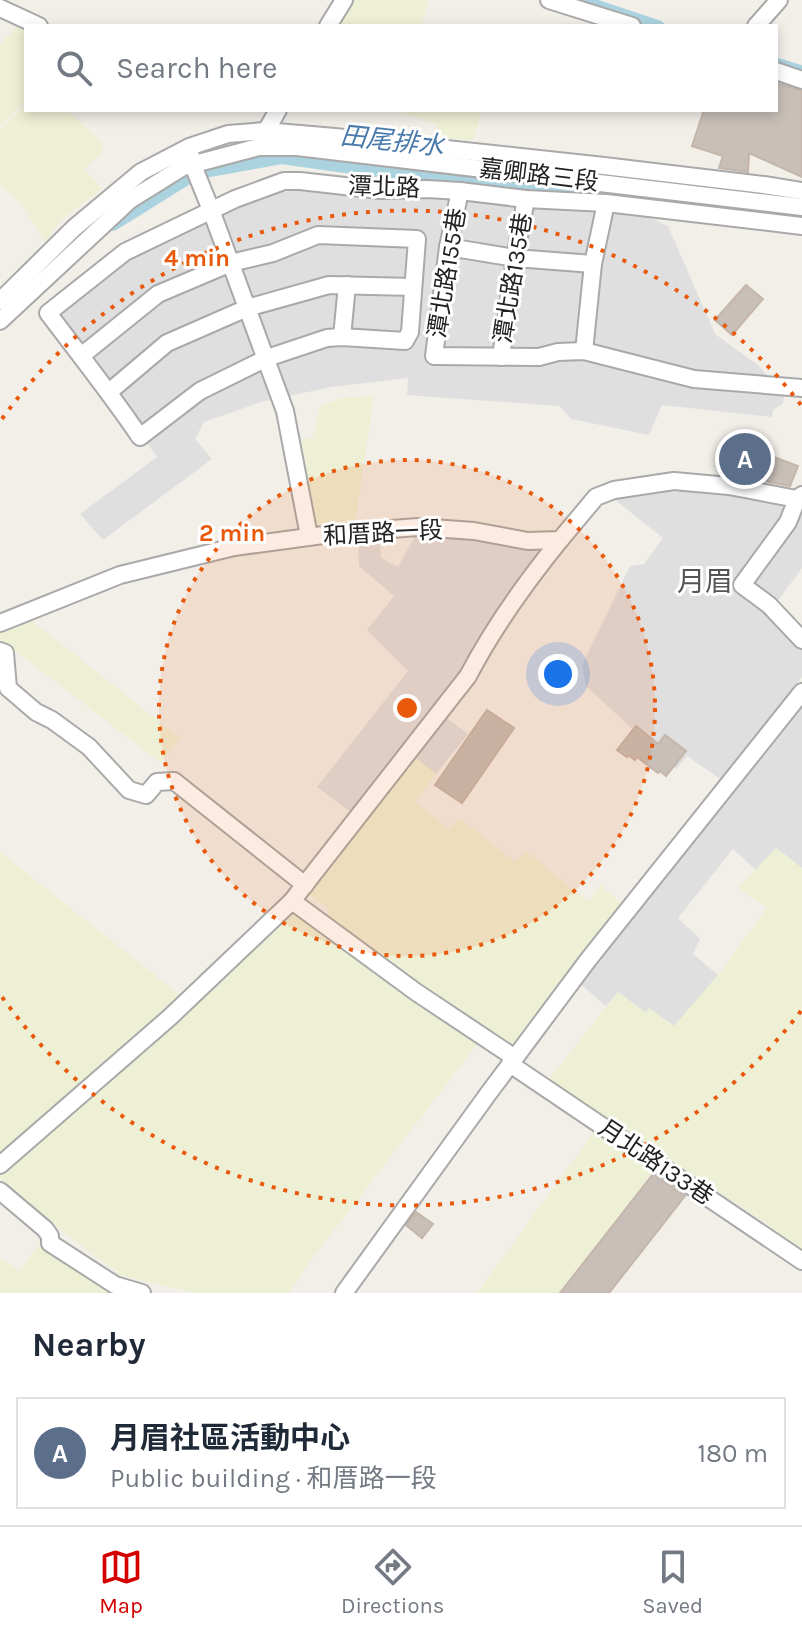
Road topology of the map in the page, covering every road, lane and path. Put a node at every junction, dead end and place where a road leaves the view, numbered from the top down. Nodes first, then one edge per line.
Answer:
1 (344, 0) edge
2 (549, 0) edge
3 (779, 0) edge
4 (0, 8) edge
5 (35, 24) edge
6 (329, 24) edge
7 (626, 24) edge
8 (758, 24) edge
9 (778, 72) edge
10 (802, 80) edge
11 (277, 112) edge
12 (262, 139) junction
13 (190, 155) junction
14 (460, 191) junction
15 (802, 191) edge
16 (526, 199) junction
17 (606, 203) junction
18 (802, 207) edge
19 (211, 210) junction
20 (802, 226) edge
21 (448, 247) junction
22 (515, 258) junction
23 (231, 263) junction
24 (593, 264) junction
25 (347, 285) junction
26 (413, 287) junction
27 (0, 301) edge
28 (247, 308) junction
29 (0, 321) edge
30 (342, 337) junction
31 (584, 351) junction
32 (81, 356) junction
33 (501, 357) junction
34 (267, 358) junction
35 (802, 388) edge
36 (109, 392) junction
37 (800, 497) edge
38 (309, 536) junction
39 (560, 540) junction
40 (0, 623) edge
41 (802, 640) edge
42 (0, 651) edge
43 (802, 692) edge
44 (305, 885) junction
45 (292, 901) junction
46 (513, 1061) junction
47 (0, 1165) edge
48 (0, 1191) edge
49 (802, 1261) edge
50 (142, 1293) edge
51 (344, 1293) edge

1 - 6 street
2 - 7 street
3 - 8 street
4 - 5 street
9 - 10 street
11 - 12 street
12 - 13 street, 嘉卿路三段
12 - 15 street, 嘉卿路三段
12 - 18 street, 嘉卿路三段
13 - 19 street
13 - 27 street, 嘉卿路三段
13 - 29 street, 嘉卿路三段
14 - 16 street, 潭北路
14 - 19 street, 潭北路
14 - 21 street, 潭北路155巷
16 - 17 street, 潭北路
16 - 22 street, 潭北路135巷
17 - 20 street, 潭北路
17 - 24 street
19 - 23 street
19 - 32 street, 潭北路
21 - 22 street
21 - 33 street, 潭北路155巷
22 - 24 street
22 - 33 street, 潭北路135巷
23 - 26 street
23 - 28 street
23 - 32 street
24 - 31 street
25 - 26 street
25 - 28 street
25 - 30 street
26 - 30 street
28 - 34 street
28 - 36 street
30 - 34 street
31 - 33 street
31 - 35 street
32 - 36 street
34 - 36 street
34 - 38 street
37 - 39 street
37 - 41 street
38 - 39 street, 和厝路一段
38 - 40 street, 和厝路一段
39 - 44 street
42 - 44 street
43 - 46 street
44 - 45 street
45 - 46 street, 月北路133巷
45 - 47 street
46 - 49 street, 月北路133巷
46 - 51 street
48 - 50 street

